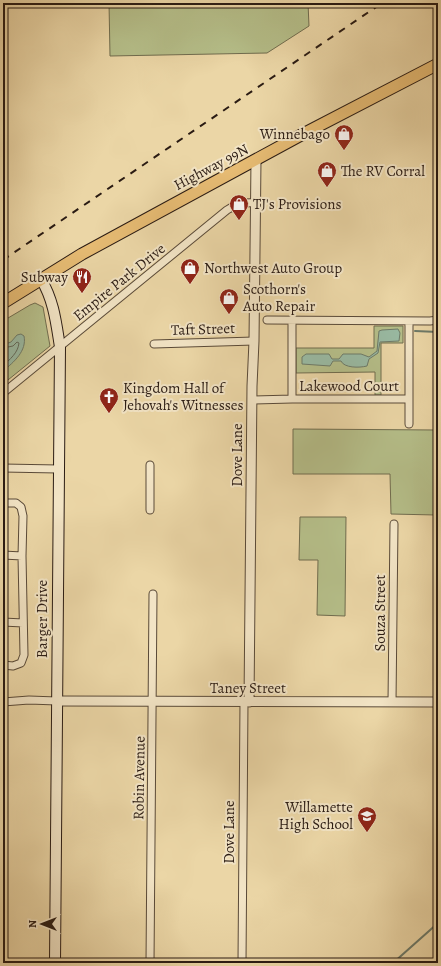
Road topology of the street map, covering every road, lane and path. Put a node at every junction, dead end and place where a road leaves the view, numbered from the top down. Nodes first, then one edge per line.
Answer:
1 (438, 64) edge
2 (256, 160) junction
3 (256, 203) junction
4 (41, 279) junction
5 (3, 304) edge
6 (267, 320) dead end
7 (438, 320) edge
8 (292, 321) junction
9 (409, 321) junction
10 (254, 341) junction
11 (154, 344) dead end
12 (60, 347) junction
13 (3, 393) edge
14 (409, 399) junction
15 (252, 400) junction
16 (292, 400) junction
17 (409, 424) dead end
18 (150, 465) dead end
19 (3, 468) edge
20 (58, 468) junction
21 (3, 503) edge
22 (150, 510) dead end
23 (394, 524) dead end
24 (3, 555) edge
25 (22, 556) junction
26 (153, 594) dead end
27 (3, 622) edge
28 (23, 623) junction
29 (3, 665) edge
30 (57, 701) junction
31 (3, 702) edge
32 (153, 702) junction
33 (247, 702) junction
34 (392, 702) junction
35 (438, 702) edge
36 (55, 963) edge
37 (150, 963) edge
38 (242, 963) edge

1 - 2 main road, Highway 99N
2 - 3 street, Dove Lane
2 - 4 main road, Highway 99N
3 - 10 street, Dove Lane
3 - 12 street, Empire Park Drive
4 - 5 main road, Highway 99N
4 - 12 main road, Barger Drive
6 - 8 street
7 - 9 street
8 - 9 street
8 - 16 street, Lakewood Court
9 - 14 street, Lakewood Court
10 - 11 street, Taft Street
10 - 15 street, Dove Lane
12 - 13 street, Empire Park Drive
12 - 20 main road, Barger Drive
14 - 16 street, Lakewood Court
14 - 17 street
15 - 16 street
15 - 33 street, Dove Lane
18 - 22 street
19 - 20 street
20 - 30 main road, Barger Drive
21 - 25 street
23 - 34 street, Souza Street
24 - 25 street
25 - 28 street
26 - 32 street, Robin Avenue
27 - 28 street
28 - 29 street
30 - 31 street
30 - 32 street, Taney Street
30 - 36 main road, Barger Drive
32 - 33 street, Taney Street
32 - 37 street, Robin Avenue
33 - 34 street, Taney Street
33 - 38 street, Dove Lane
34 - 35 street, Taney Street

